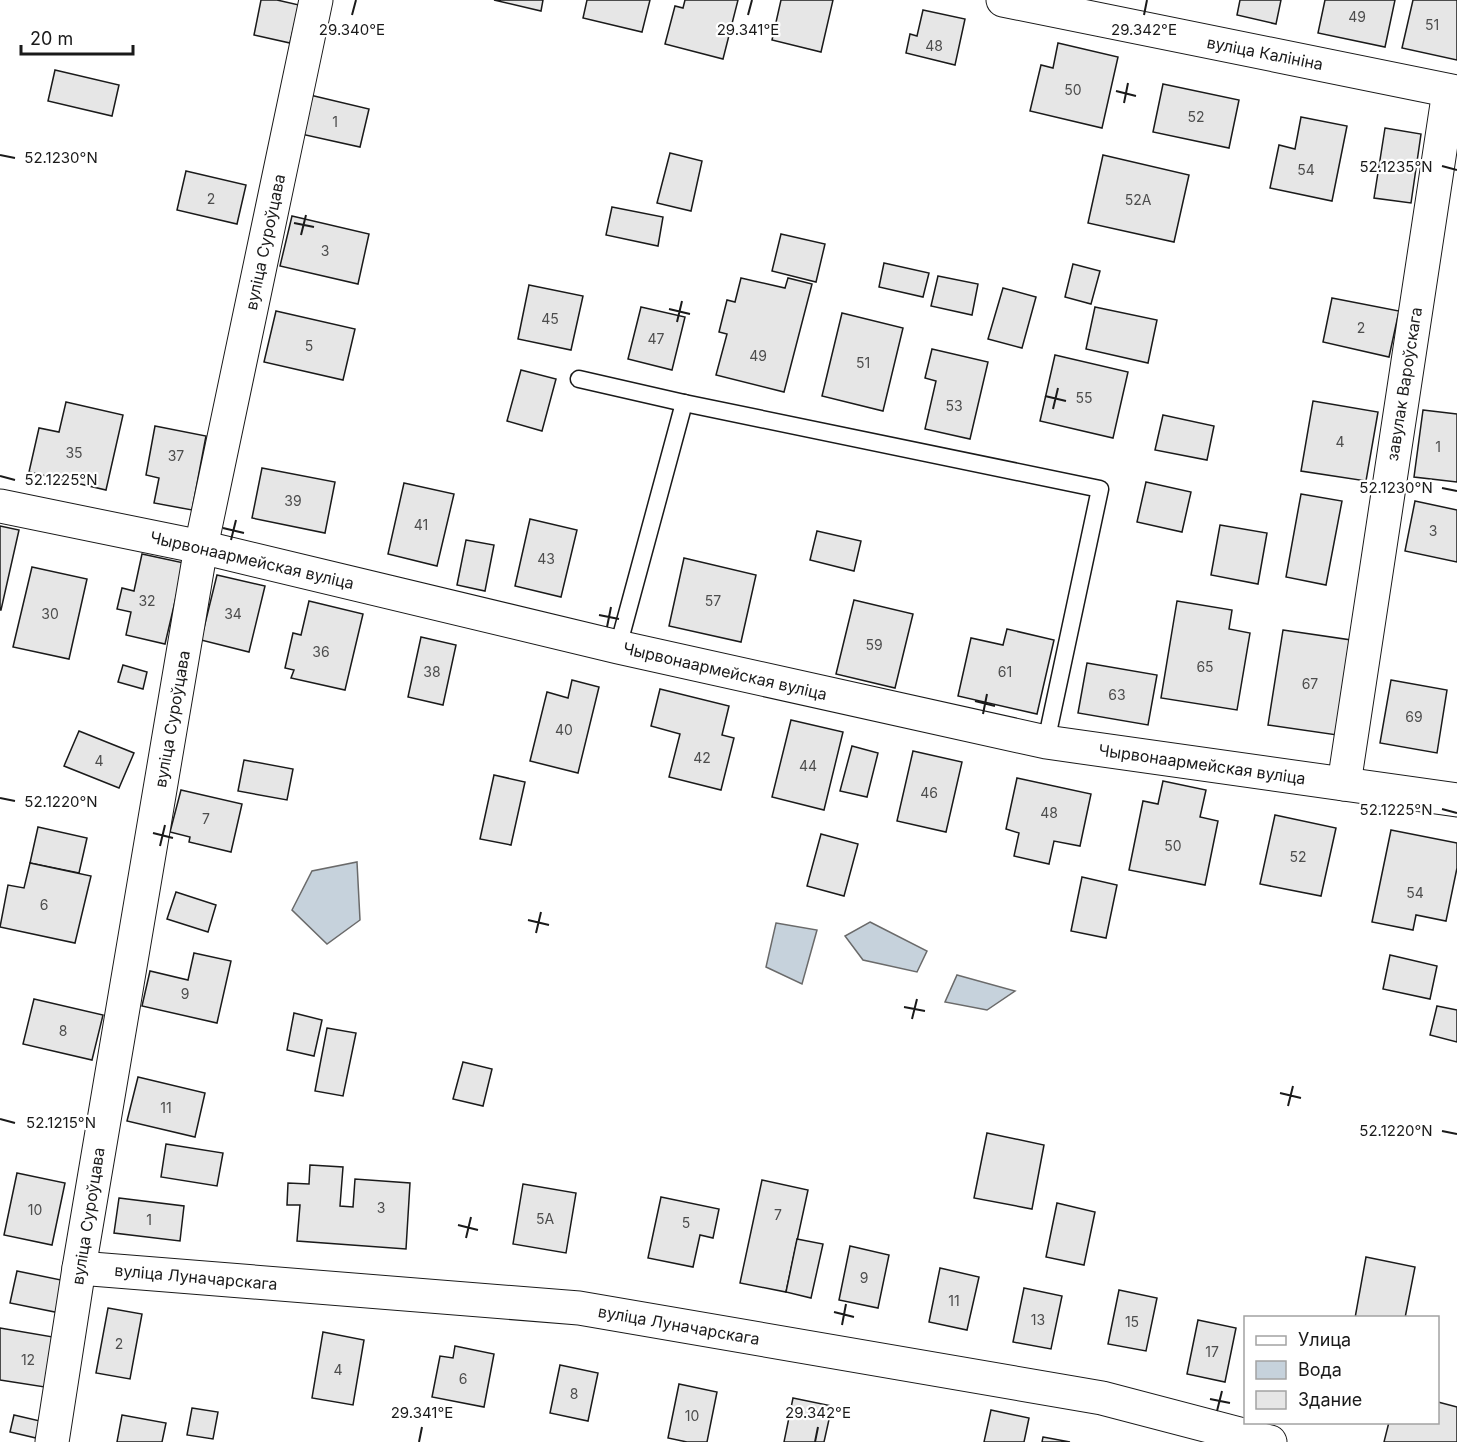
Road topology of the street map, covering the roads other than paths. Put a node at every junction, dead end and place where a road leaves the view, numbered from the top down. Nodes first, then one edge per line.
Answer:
1 (316, 0) edge
2 (1002, 0) edge
3 (1453, 92) edge
4 (579, 379) dead end
5 (684, 404) junction
6 (0, 506) edge
7 (201, 547) junction
8 (618, 647) junction
9 (1047, 742) junction
10 (1344, 784) junction
11 (1457, 800) edge
12 (79, 1268) junction
13 (52, 1442) edge
14 (1270, 1442) edge

1 - 7 street, вуліца Суроўцава
2 - 3 street, вуліца Калініна
3 - 10 street, завулак Вароўскага
4 - 5 lane
5 - 8 lane
5 - 9 lane
6 - 7 street, Чырвонаармейская вуліца
7 - 8 street, Чырвонаармейская вуліца
7 - 12 street, вуліца Суроўцава
8 - 9 street, Чырвонаармейская вуліца
9 - 10 street, Чырвонаармейская вуліца
10 - 11 street, Чырвонаармейская вуліца
12 - 13 street, вуліца Суроўцава
12 - 14 street, вуліца Луначарскага

